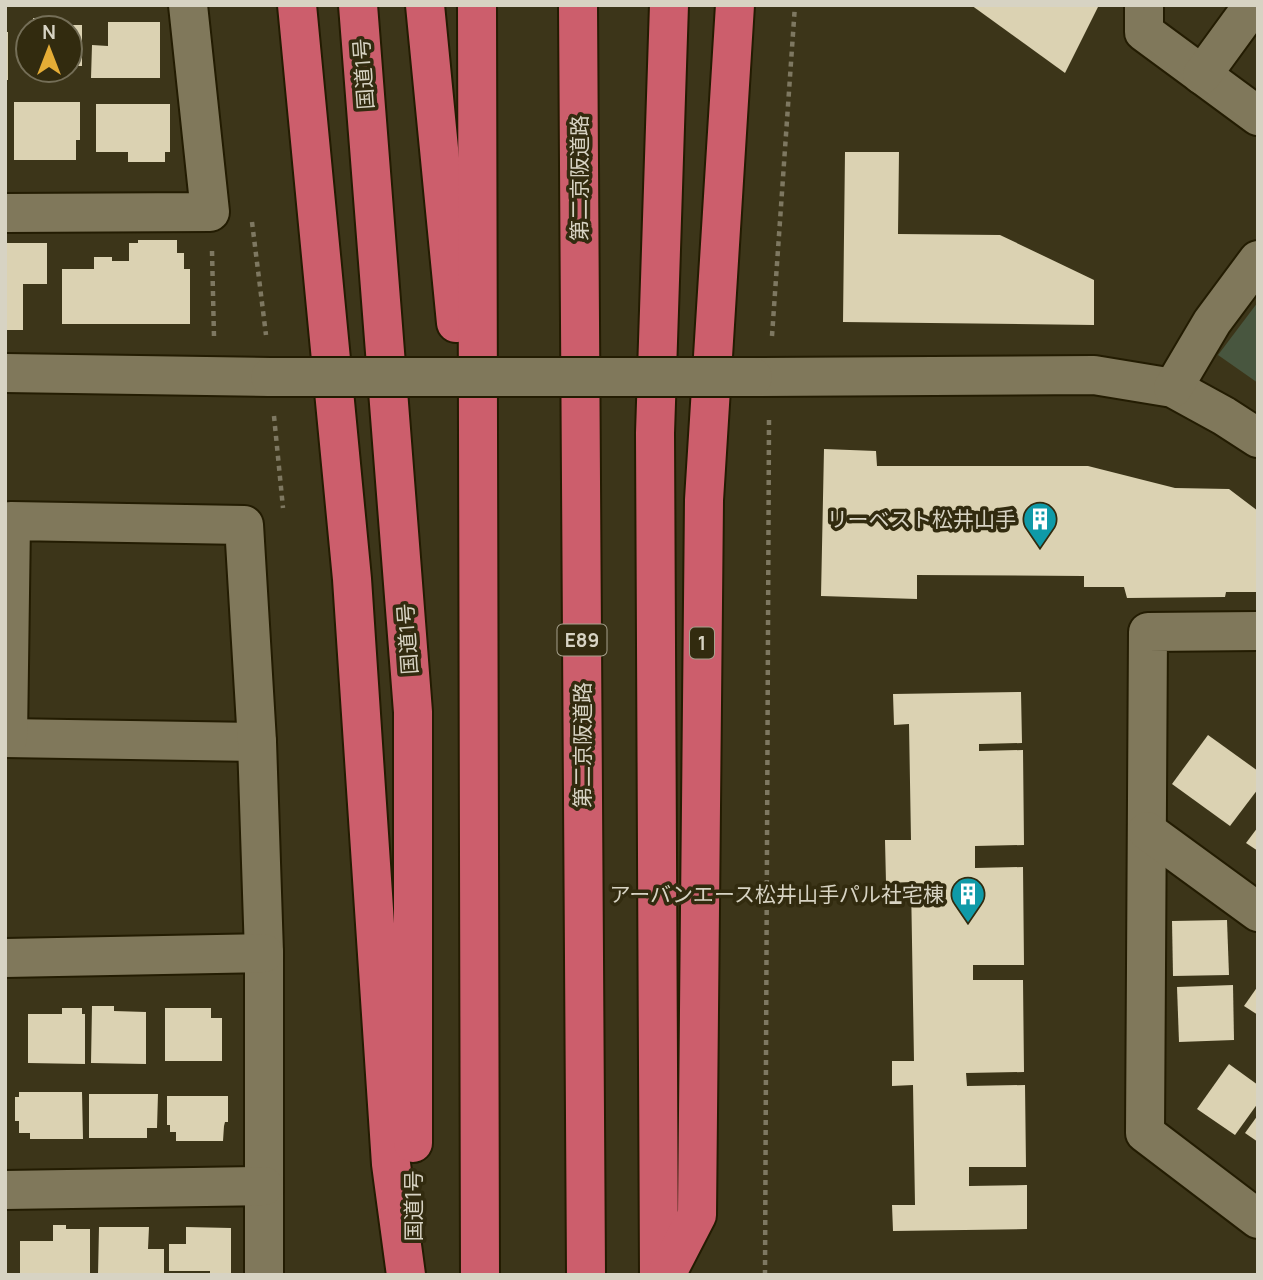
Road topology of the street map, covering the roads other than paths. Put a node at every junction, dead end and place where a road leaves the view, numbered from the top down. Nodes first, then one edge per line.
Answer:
1 (188, 5) edge
2 (297, 5) edge
3 (358, 5) edge
4 (425, 5) edge
5 (477, 5) edge
6 (578, 5) edge
7 (669, 5) edge
8 (736, 5) edge
9 (1143, 5) edge
10 (1252, 5) edge
11 (1202, 75) junction
12 (1258, 116) edge
13 (5, 213) edge
14 (1258, 260) edge
15 (5, 373) edge
16 (1173, 388) junction
17 (1258, 438) edge
18 (480, 562) junction
19 (1258, 631) edge
20 (6, 738) edge
21 (257, 742) junction
22 (1147, 831) junction
23 (1258, 912) edge
24 (264, 953) junction
25 (5, 958) edge
26 (264, 1186) junction
27 (5, 1190) edge
28 (1258, 1219) edge
29 (264, 1275) edge
30 (407, 1275) edge
31 (413, 1275) edge
32 (480, 1275) edge
33 (586, 1275) edge
34 (659, 1275) edge
35 (666, 1275) edge

1 - 13 street
2 - 30 highway
3 - 31 highway, 国道1号
4 - 18 highway
5 - 18 highway
6 - 33 highway, 第二京阪道路 / E89
7 - 34 highway
8 - 35 highway, 1
9 - 11 street
10 - 11 street
11 - 12 street
14 - 16 street
15 - 16 street, bridge
16 - 17 street
18 - 32 highway
19 - 22 street
20 - 21 street
20 - 21 street
21 - 24 street
22 - 23 street
22 - 28 street
24 - 25 street
24 - 26 street
26 - 27 street
26 - 29 street

